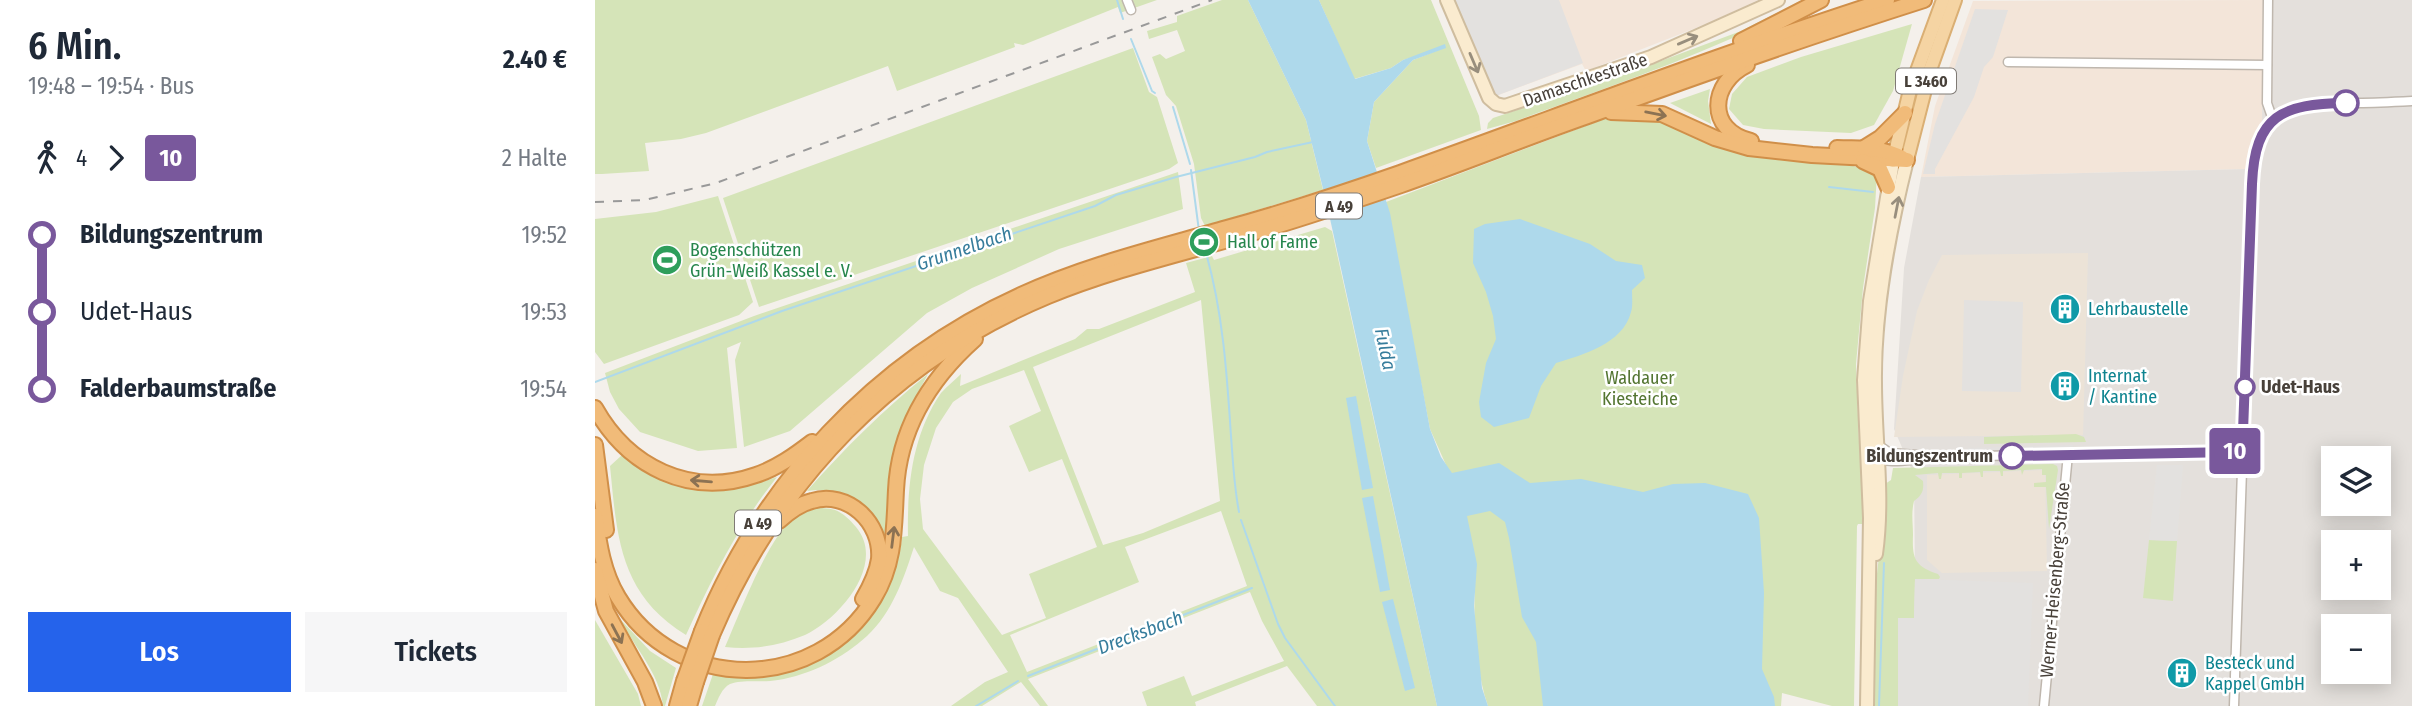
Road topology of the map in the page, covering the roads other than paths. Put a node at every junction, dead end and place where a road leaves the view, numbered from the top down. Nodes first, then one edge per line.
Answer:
1 (1127, 0) edge
2 (1447, 0) edge
3 (1778, 0) edge
4 (1821, 0) edge
5 (1887, 0) edge
6 (1924, 0) edge
7 (2269, 0) edge
8 (1948, 3) edge
9 (1131, 10) dead end
10 (1803, 40) junction
11 (2008, 62) dead end
12 (1693, 65) junction
13 (2267, 65) junction
14 (2412, 101) edge
15 (1905, 113) junction
16 (1588, 115) junction
17 (2273, 120) junction
18 (1505, 140) junction
19 (1859, 153) junction
20 (1898, 158) junction
21 (1888, 187) junction
22 (1166, 251) junction
23 (997, 320) junction
24 (595, 408) edge
25 (834, 427) junction
26 (1866, 435) junction
27 (595, 444) edge
28 (1878, 445) junction
29 (2234, 452) junction
30 (2068, 454) junction
31 (1943, 457) junction
32 (1879, 460) junction
33 (595, 516) edge
34 (763, 536) junction
35 (595, 570) edge
36 (1870, 600) junction
37 (707, 633) junction
38 (690, 682) junction
39 (654, 706) edge
40 (677, 706) edge
41 (689, 706) edge
42 (1867, 706) edge
43 (2044, 706) edge
44 (2234, 706) edge

1 - 9 street
2 -> 3 main road, Damaschkestraße
4 - 12 highway
5 - 12 highway, A 49
6 - 10 highway, A 49
7 - 13 street
8 - 15 main road, L 3460
8 - 20 main road, L 3460
10 - 16 highway, A 49
10 - 19 highway
11 - 13 street
12 - 18 highway, A 49
13 - 17 street
14 - 17 street
15 - 19 highway
15 - 20 main road, L 3460
16 - 18 highway, A 49
16 -> 19 highway
17 - 29 street
18 - 22 highway, A 49
19 - 20 highway
19 - 21 highway
20 - 21 main road, L 3460
28 -> 20 main road, L 3460
21 - 26 main road, L 3460
22 - 23 highway, A 49
22 - 25 highway, A 49
33 -> 23 highway
23 - 34 highway, A 49
25 -> 24 highway
25 - 37 highway, A 49
26 - 32 street
26 - 36 main road, L 3460
27 - 34 highway
28 - 31 street
28 - 32 main road, L 3460
29 - 30 street
29 - 44 street
30 - 31 street
30 - 43 street, Werner-Heisenberg-Straße
31 - 32 street
32 - 36 main road, L 3460
34 - 37 highway, A 49
35 -> 39 highway
36 - 42 main road, L 3460
37 - 38 highway, A 49, bridge
38 - 40 highway, A 49
38 - 41 highway, A 49

